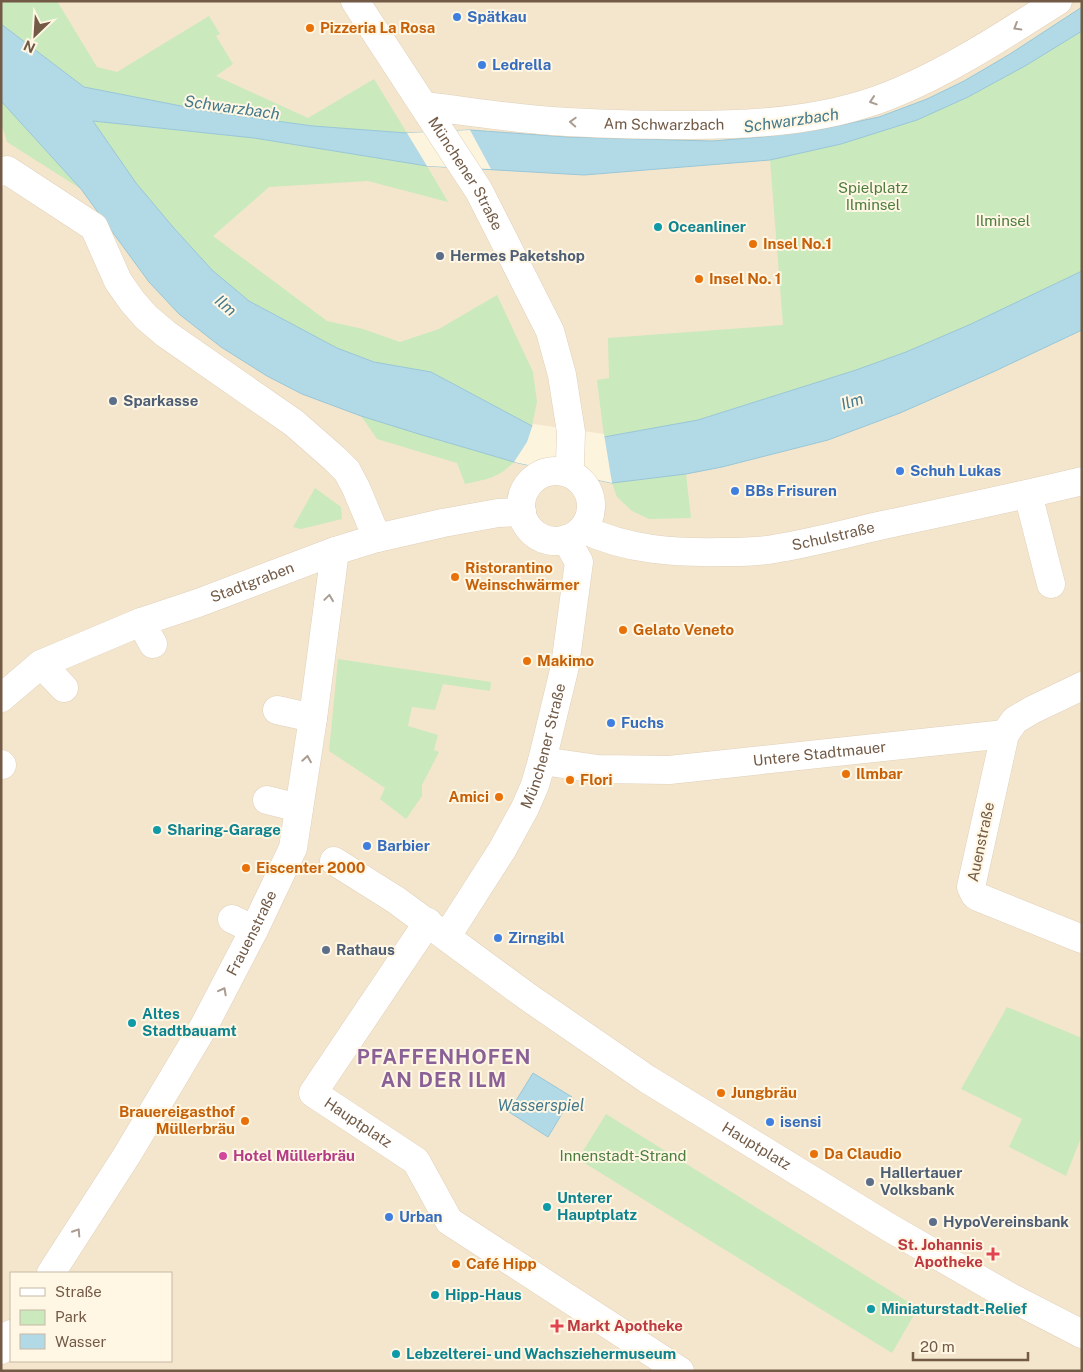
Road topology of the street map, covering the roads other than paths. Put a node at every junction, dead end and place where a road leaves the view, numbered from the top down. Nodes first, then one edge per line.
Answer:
1 (355, 1) edge
2 (1058, 1) edge
3 (424, 106) junction
4 (1, 172) edge
5 (568, 473) junction
6 (1082, 481) edge
7 (1028, 494) junction
8 (522, 512) junction
9 (574, 534) junction
10 (377, 538) junction
11 (335, 551) junction
12 (1051, 584) dead end
13 (40, 664) junction
14 (1082, 686) edge
15 (64, 688) dead end
16 (1, 698) edge
17 (278, 710) dead end
18 (313, 718) junction
19 (1005, 734) junction
20 (542, 761) junction
21 (267, 800) dead end
22 (299, 808) junction
23 (334, 861) dead end
24 (437, 929) junction
25 (1082, 939) edge
26 (313, 1093) joint
27 (52, 1272) edge
28 (1082, 1334) edge
29 (10, 1336) edge
30 (1, 1350) edge
31 (680, 1371) edge

1 - 3 street, Münchener Straße
2 -> 3 street, Am Schwarzbach
3 - 5 street, Münchener Straße
4 - 10 street
5 - 8 street
5 - 9 street
6 - 7 street, Schulstraße
7 - 9 street, Schulstraße
7 - 12 street
8 - 9 street, Schulstraße
8 - 10 street, Stadtgraben
9 - 20 street, Münchener Straße
10 - 11 street, Stadtgraben
11 - 13 street, Stadtgraben
18 -> 11 street, Frauenstraße
13 - 15 street
13 - 16 street, Stadtgraben
14 - 19 street
17 - 18 street
22 -> 18 street, Frauenstraße
19 - 20 street, Untere Stadtmauer
19 - 25 street, Auenstraße
20 - 24 street, Münchener Straße
21 - 22 street
27 -> 22 street, Frauenstraße
23 - 24 street, Hauptplatz
24 - 26 street, Münchener Straße
24 - 28 street, Hauptplatz
26 - 31 street, Hauptplatz
29 - 30 street

